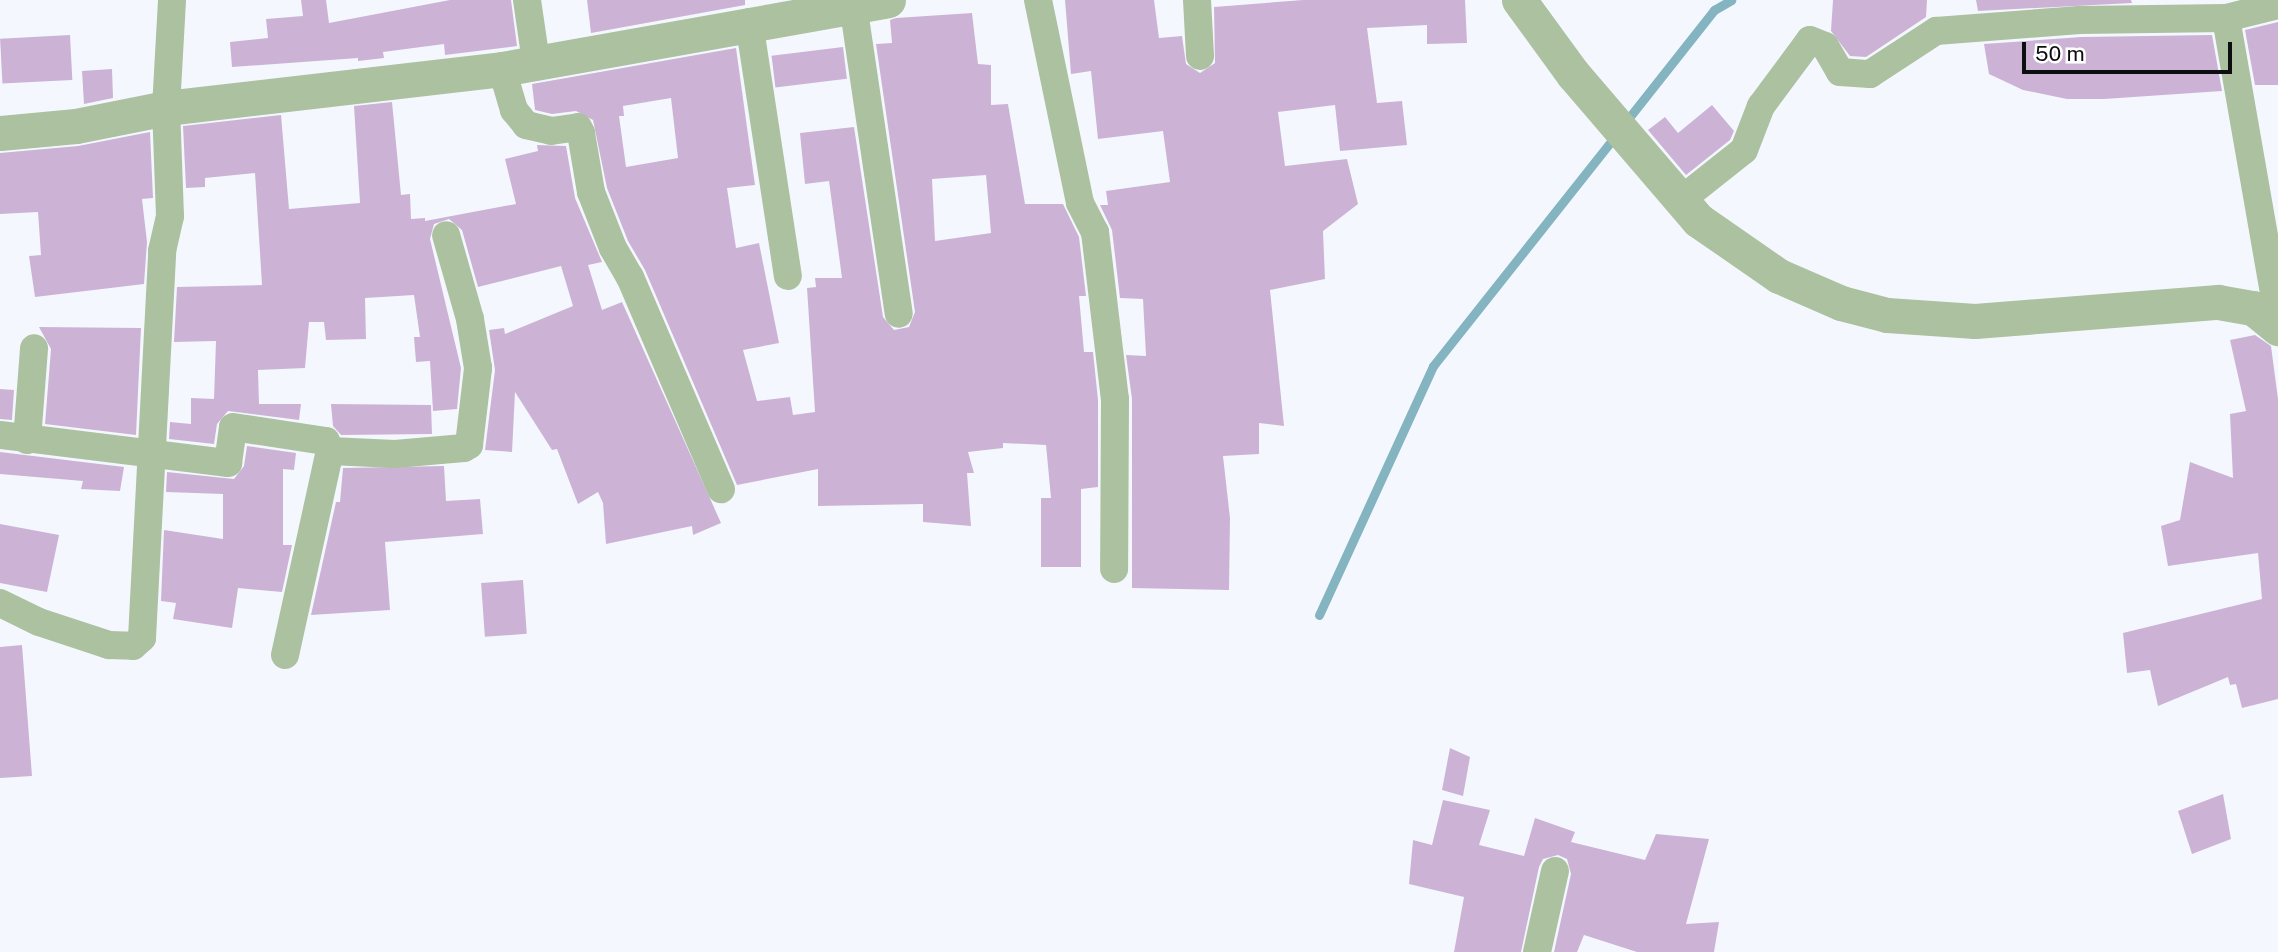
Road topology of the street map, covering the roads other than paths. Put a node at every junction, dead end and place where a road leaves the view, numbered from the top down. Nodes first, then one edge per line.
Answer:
1 (172, 0) edge
2 (527, 0) edge
3 (888, 0) edge
4 (1038, 0) edge
5 (1197, 0) edge
6 (1519, 0) edge
7 (853, 4) junction
8 (2278, 5) edge
9 (2226, 18) junction
10 (749, 22) junction
11 (1199, 56) dead end
12 (536, 62) junction
13 (502, 69) junction
14 (166, 108) junction
15 (0, 133) edge
16 (1681, 200) junction
17 (446, 235) dead end
18 (788, 276) dead end
19 (899, 314) dead end
20 (2278, 315) edge
21 (2278, 328) edge
22 (34, 348) dead end
23 (13, 437) edge
24 (330, 451) junction
25 (153, 455) junction
26 (721, 489) dead end
27 (1114, 569) dead end
28 (0, 603) edge
29 (285, 655) dead end
30 (1555, 871) dead end
31 (1537, 952) edge

1 - 14 street
2 - 12 street
3 - 7 street
4 - 27 street
5 - 11 street
6 - 16 street
7 - 10 street
7 - 19 street
8 - 9 street
9 - 16 street
9 - 20 street
10 - 12 street
10 - 18 street
12 - 13 street
13 - 14 street
13 - 26 street
14 - 15 street
14 - 25 street
16 - 21 street
17 - 24 street
22 - 23 street
23 - 25 street
24 - 25 street
24 - 29 street
25 - 28 street
30 - 31 street

